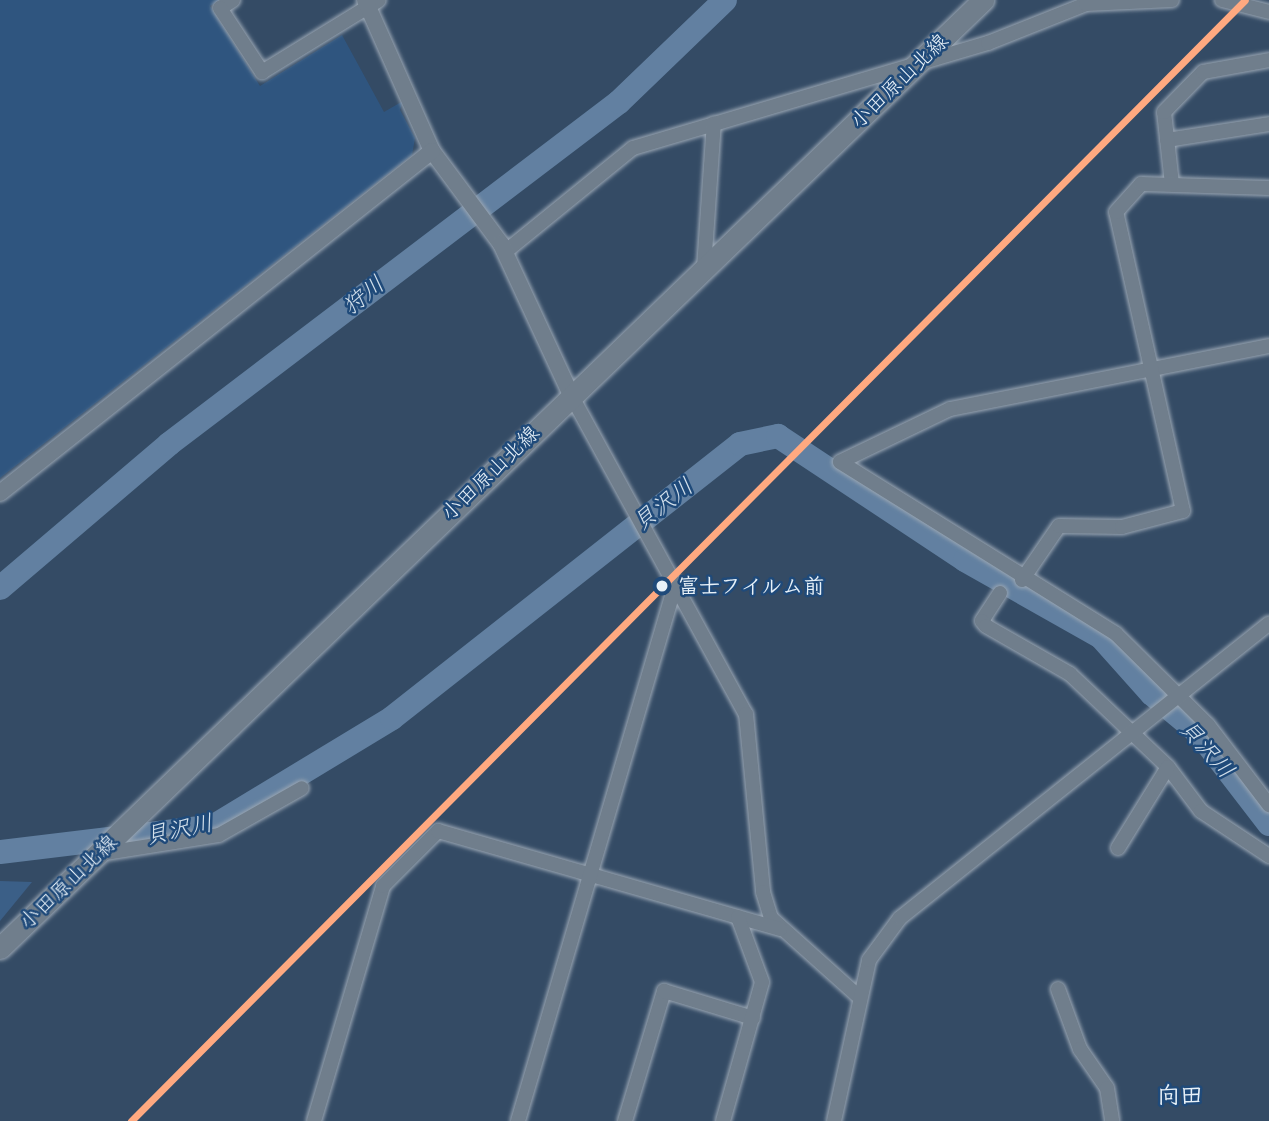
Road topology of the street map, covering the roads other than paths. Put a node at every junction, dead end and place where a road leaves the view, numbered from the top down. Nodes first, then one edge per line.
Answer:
1 (233, 0) edge
2 (983, 0) edge
3 (1172, 0) edge
4 (1222, 0) edge
5 (371, 2) edge
6 (1269, 12) edge
7 (1269, 60) edge
8 (919, 62) junction
9 (714, 123) junction
10 (1269, 124) edge
11 (1167, 141) junction
12 (435, 155) junction
13 (1172, 184) junction
14 (1269, 188) edge
15 (503, 248) junction
16 (704, 268) junction
17 (1269, 346) edge
18 (1151, 369) junction
19 (571, 395) junction
20 (0, 493) edge
21 (1022, 580) junction
22 (675, 586) junction
23 (1000, 593) dead end
24 (1269, 623) edge
25 (1173, 697) junction
26 (1131, 733) junction
27 (1168, 767) junction
28 (302, 788) dead end
29 (1269, 805) edge
30 (1118, 848) dead end
31 (99, 854) junction
32 (1269, 856) edge
33 (591, 873) junction
34 (738, 916) junction
35 (780, 929) junction
36 (0, 948) edge
37 (1058, 989) dead end
38 (859, 996) junction
39 (752, 1017) junction
40 (314, 1121) edge
41 (518, 1121) edge
42 (625, 1121) edge
43 (723, 1121) edge
44 (834, 1121) edge
45 (1112, 1121) edge

1 - 5 street
2 - 8 main road, 小田原山北線
3 - 8 street
4 - 6 street
5 - 12 street
7 - 11 street
8 - 9 street
8 - 16 main road, 小田原山北線
9 - 15 street
9 - 16 street
10 - 11 street
11 - 13 street
12 - 15 street
12 - 20 street
13 - 14 street
13 - 18 street
15 - 19 street
16 - 19 main road, 小田原山北線
17 - 18 street
18 - 21 street
18 - 21 street
19 - 22 street
19 - 31 main road, 小田原山北線
21 - 25 street
22 - 33 street
22 - 35 street
23 - 26 street
24 - 25 street
25 - 26 street
25 - 29 street
26 - 27 street
26 - 38 street
27 - 30 street
27 - 32 street
28 - 31 street
31 - 36 main road, 小田原山北線
33 - 34 street
33 - 40 street
33 - 41 street
34 - 35 street
34 - 39 street
35 - 38 street
37 - 45 street
38 - 44 street
39 - 42 street
39 - 43 street

